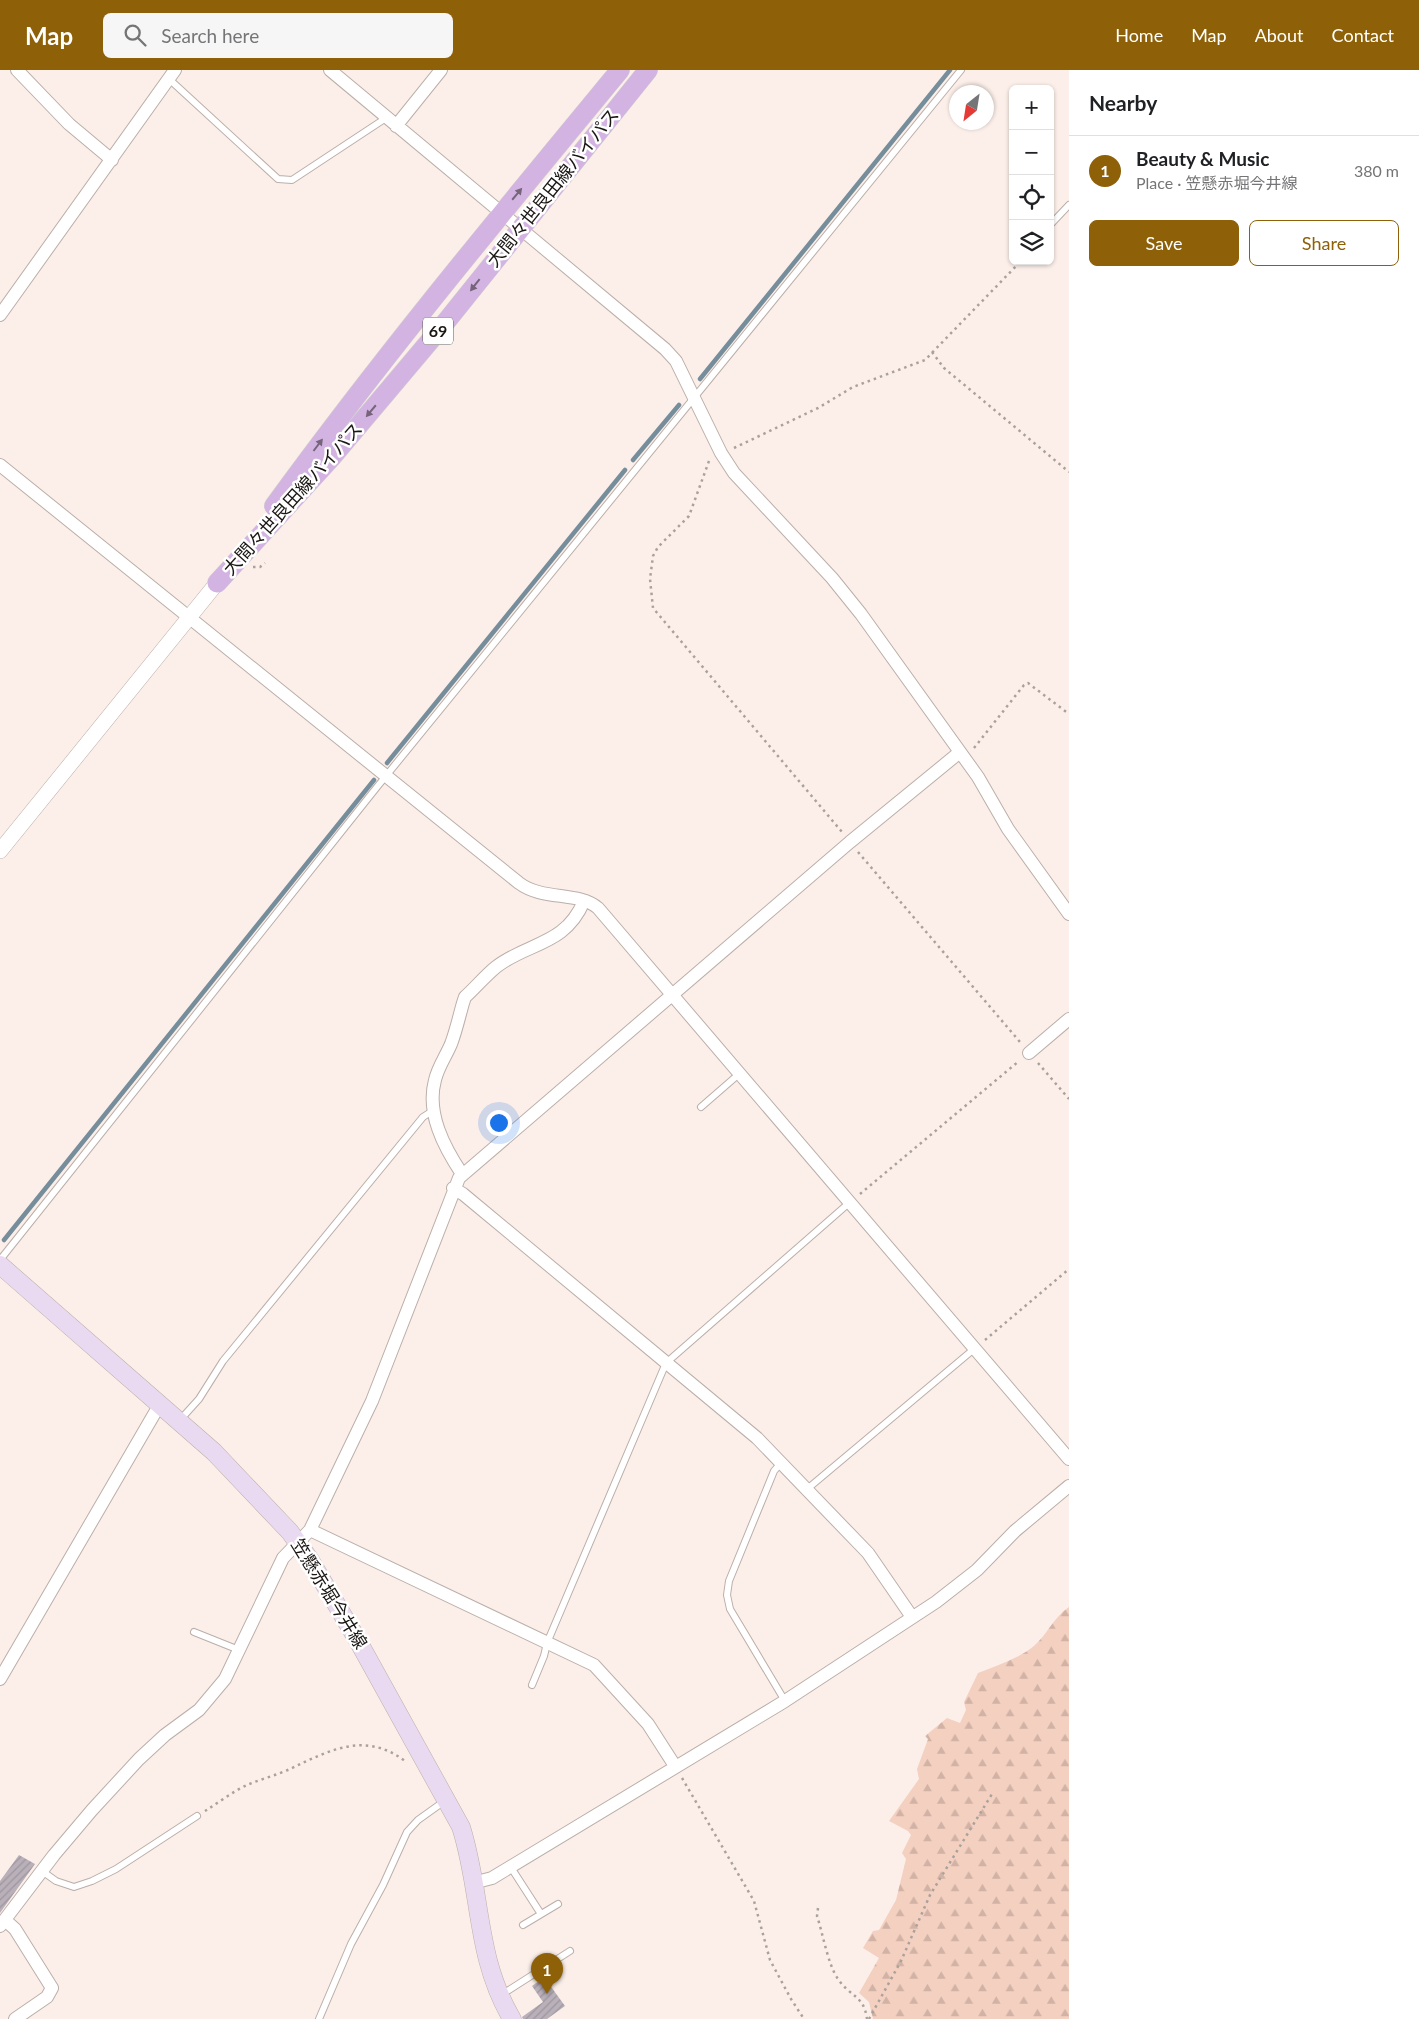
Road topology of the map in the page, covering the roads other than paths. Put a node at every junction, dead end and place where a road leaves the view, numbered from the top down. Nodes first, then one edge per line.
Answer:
1 (17, 70) edge
2 (330, 70) edge
3 (441, 70) edge
4 (620, 70) edge
5 (648, 70) edge
6 (962, 70) edge
7 (172, 74) edge
8 (391, 122) junction
9 (112, 160) junction
10 (1069, 205) edge
11 (500, 214) junction
12 (1054, 221) edge
13 (519, 229) junction
14 (0, 315) edge
15 (695, 399) junction
16 (0, 465) edge
17 (217, 583) junction
18 (188, 617) junction
19 (962, 754) junction
20 (387, 776) junction
21 (0, 851) edge
22 (584, 901) junction
23 (1069, 914) edge
24 (671, 995) junction
25 (1069, 1019) edge
26 (1029, 1053) road end
27 (739, 1074) junction
28 (701, 1107) dead end
29 (434, 1110) junction
30 (462, 1174) junction
31 (453, 1188) junction
32 (849, 1202) junction
33 (0, 1260) edge
34 (0, 1265) edge
35 (974, 1349) junction
36 (666, 1363) junction
37 (160, 1404) junction
38 (179, 1421) junction
39 (1069, 1459) edge
40 (780, 1464) junction
41 (1069, 1486) edge
42 (806, 1490) junction
43 (310, 1530) junction
44 (297, 1543) junction
45 (912, 1617) junction
46 (194, 1632) dead end
47 (547, 1643) junction
48 (240, 1651) junction
49 (0, 1679) edge
50 (532, 1685) dead end
51 (785, 1701) junction
52 (675, 1766) junction
53 (447, 1799) junction
54 (197, 1816) road end
55 (510, 1866) junction
56 (42, 1871) junction
57 (473, 1883) junction
58 (558, 1904) dead end
59 (541, 1914) junction
60 (2, 1923) edge
61 (523, 1925) dead end
62 (570, 1952) dead end
63 (498, 1994) junction
64 (15, 2019) edge
65 (319, 2019) edge
66 (512, 2019) edge

1 - 9 street
2 - 8 street
3 - 8 street
11 -> 4 main road, 大間々世良田線バイパス / 69
5 - 13 main road, 大間々世良田線バイパス / 69
6 - 15 lane
7 - 8 lane
7 - 9 street
8 - 11 street
9 - 14 street
10 - 12 lane
11 - 13 street
17 -> 11 main road, 大間々世良田線バイパス / 69
13 - 15 street
13 -> 17 main road, 大間々世良田線バイパス / 69
15 - 19 street
15 - 20 lane
16 - 18 street
17 - 18 street
18 - 20 street
18 - 21 street
19 - 23 street
19 - 24 street
20 - 22 street
20 - 33 lane
22 - 24 street
22 - 29 street
24 - 27 street
24 - 30 street
25 - 26 street
27 - 28 lane
27 - 32 street
29 - 30 street
29 - 38 lane
30 - 31 street
31 - 36 street
31 - 43 street
32 - 35 street
32 - 36 lane
34 - 37 main road, 笠懸赤堀今井線
35 - 39 street
35 - 42 lane
36 - 40 street
36 - 47 lane
37 - 38 main road, 笠懸赤堀今井線
37 - 49 street
38 - 44 main road, 笠懸赤堀今井線
40 - 42 street
40 - 51 lane
41 - 45 street
42 - 45 street
43 - 44 street
43 - 47 street
44 - 48 street
44 - 53 main road, 笠懸赤堀今井線
45 - 51 street
46 - 48 lane
47 - 50 lane
47 - 52 street
48 - 56 street
51 - 52 street
52 - 55 street
53 - 57 main road, 笠懸赤堀今井線
53 - 65 lane
54 - 56 lane
55 - 57 street
55 - 59 lane
56 - 60 street
57 - 63 main road, 笠懸赤堀今井線
58 - 59 lane
59 - 61 lane
60 - 64 street
62 - 63 lane
63 - 66 main road, 笠懸赤堀今井線

